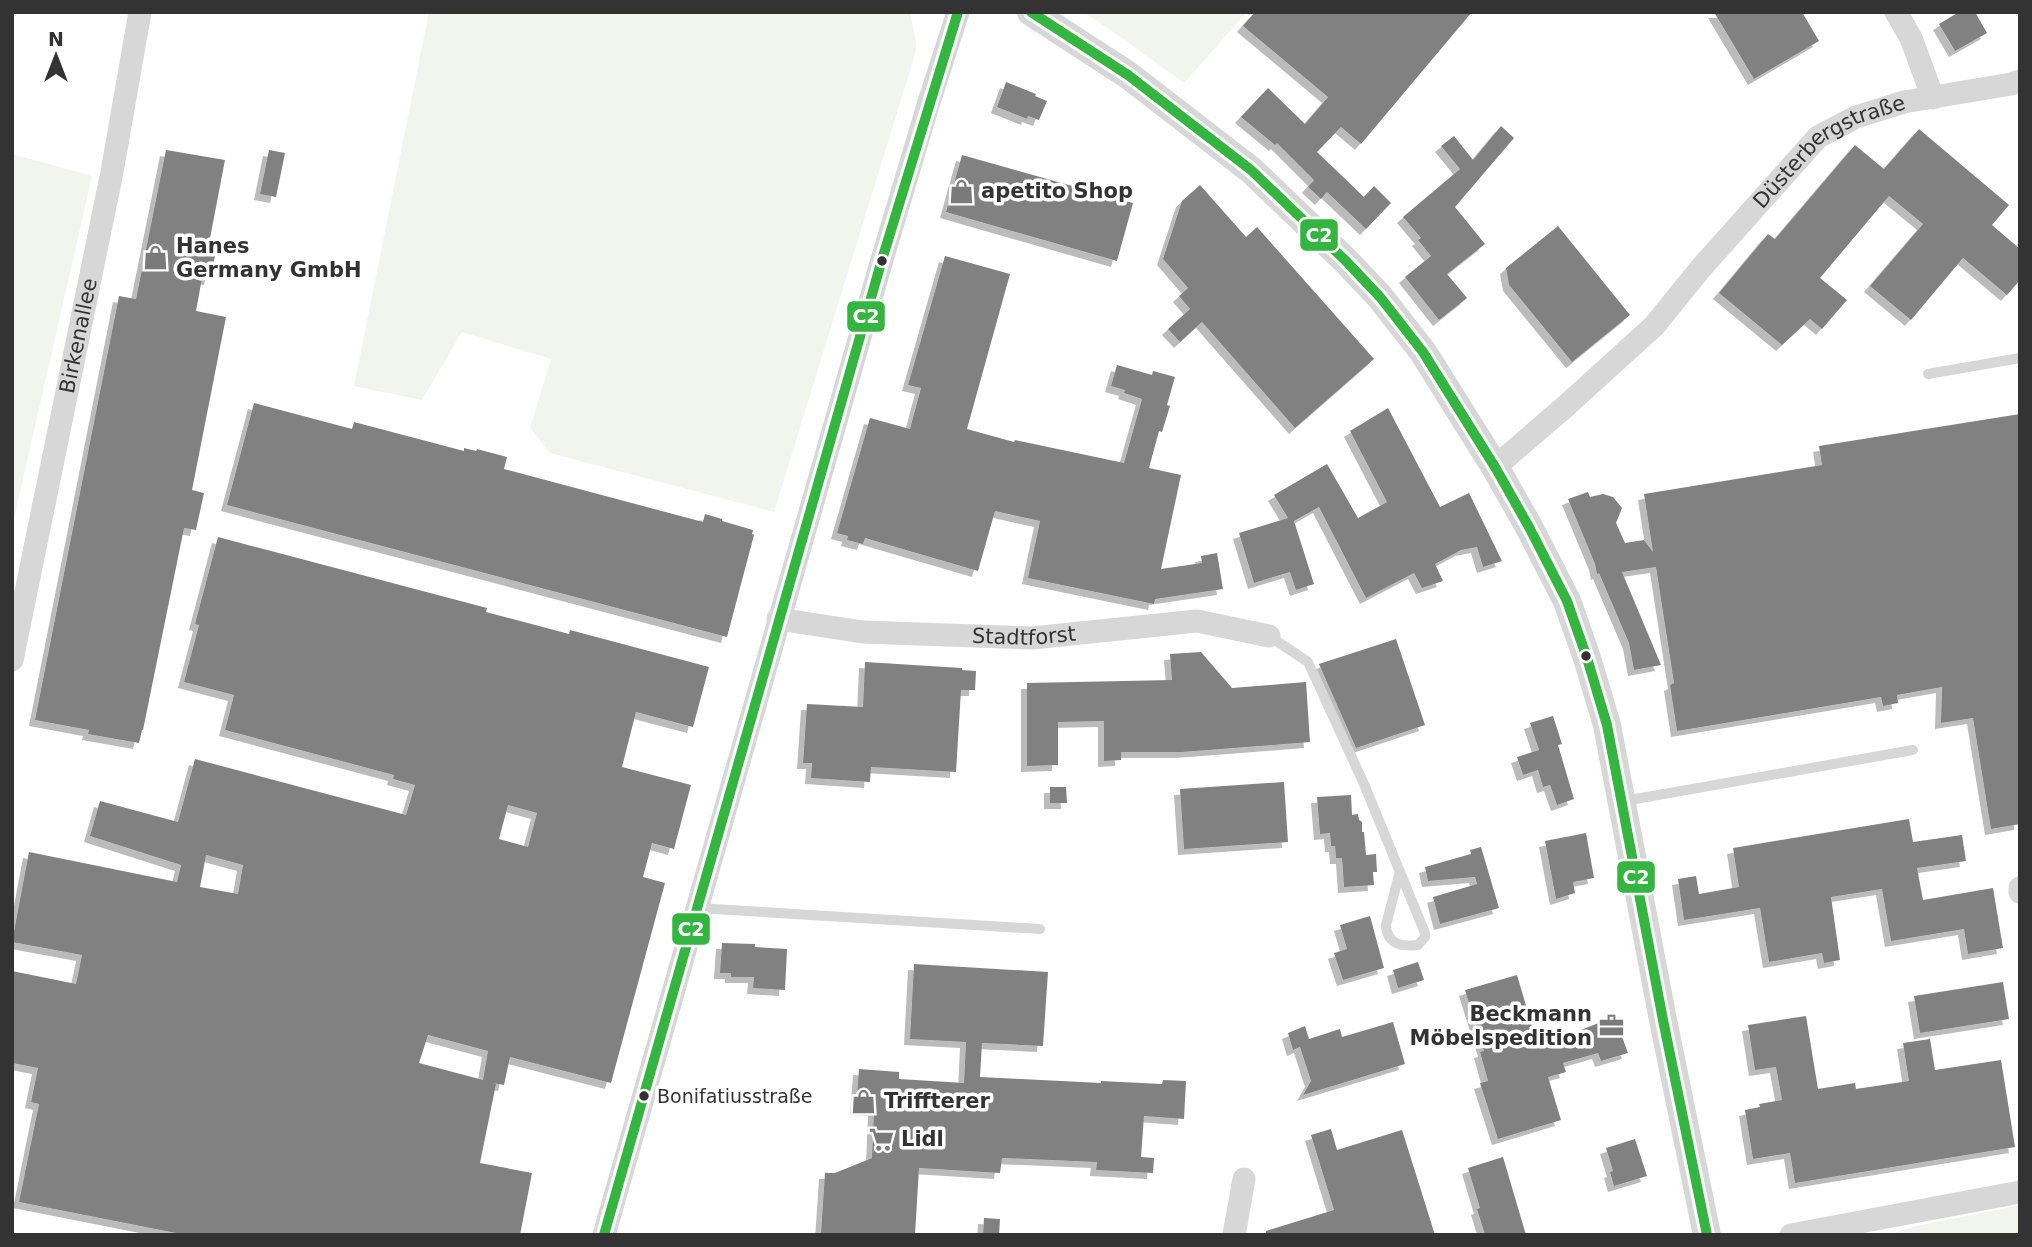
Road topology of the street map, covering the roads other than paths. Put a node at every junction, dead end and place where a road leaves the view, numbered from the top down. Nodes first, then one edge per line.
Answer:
1 (140, 12) edge
2 (958, 12) edge
3 (1031, 12) edge
4 (1895, 12) edge
5 (2020, 81) edge
6 (1933, 98) junction
7 (2020, 358) edge
8 (1928, 374) dead end
9 (1495, 467) junction
10 (778, 619) junction
11 (1269, 636) joint
12 (12, 660) edge
13 (1913, 750) dead end
14 (1622, 802) junction
15 (1400, 871) junction
16 (697, 908) junction
17 (1041, 929) dead end
18 (1244, 1179) dead end
19 (2020, 1192) edge
20 (1805, 1234) edge
21 (604, 1235) edge
22 (1234, 1235) edge
23 (1707, 1235) edge

1 - 12 street, Birkenallee
2 - 10 street
3 - 9 street
4 - 6 street
5 - 6 street, Düsterbergstraße
6 - 9 street, Düsterbergstraße
7 - 8 lane
9 - 14 street
10 - 11 street, Stadtforst
10 - 16 street
11 - 15 lane
13 - 14 lane
14 - 23 street
15 - 15 lane
16 - 17 lane
16 - 21 street
18 - 22 street
19 - 20 street

